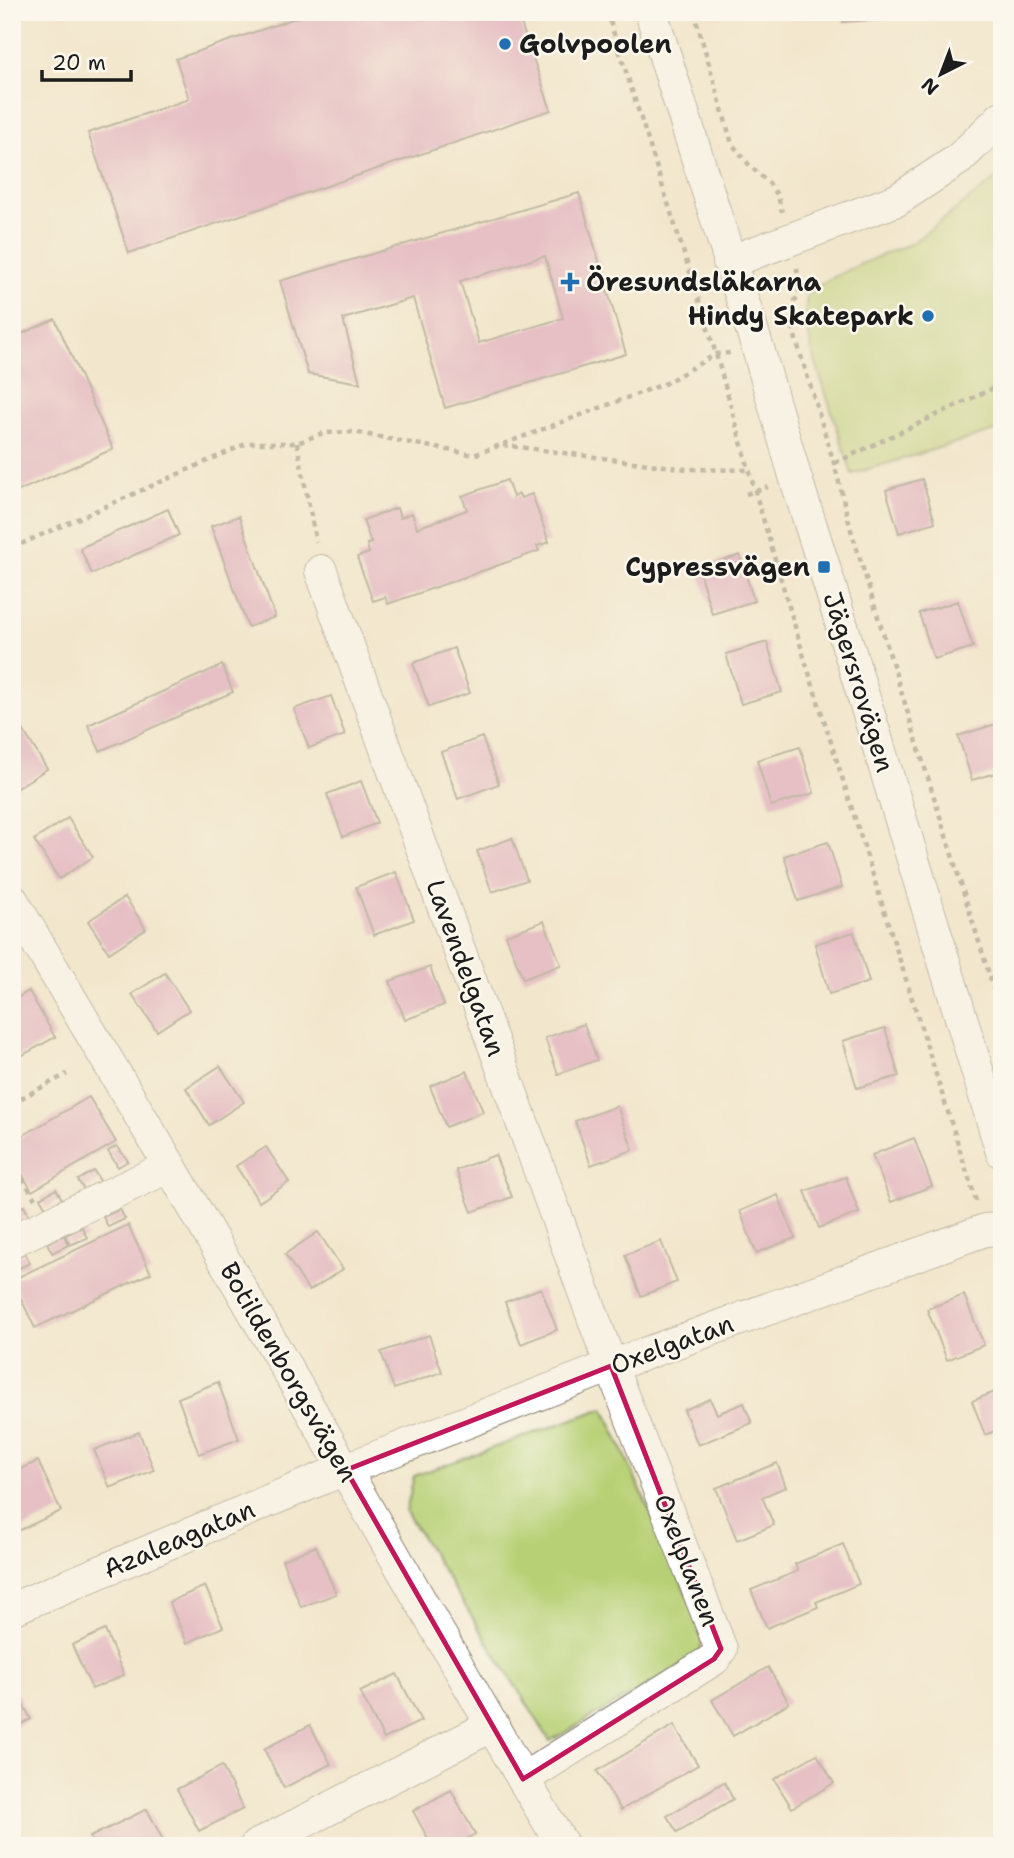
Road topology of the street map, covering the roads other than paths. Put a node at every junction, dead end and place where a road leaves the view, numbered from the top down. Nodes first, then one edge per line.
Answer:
1 (651, 12) edge
2 (1002, 117) edge
3 (729, 262) junction
4 (321, 571) road end
5 (12, 900) edge
6 (1002, 1152) edge
7 (170, 1166) junction
8 (993, 1230) edge
9 (12, 1241) edge
10 (611, 1366) junction
11 (346, 1470) junction
12 (12, 1609) edge
13 (493, 1725) junction
14 (523, 1779) junction
15 (256, 1846) edge
16 (563, 1846) edge

1 - 3 street, Jägersrovägen
2 - 3 street
3 - 6 street, Jägersrovägen
4 - 10 street, Lavendelgatan
5 - 7 street, Botildenborgsvägen
7 - 9 street
7 - 11 street, Botildenborgsvägen
8 - 10 street, Oxelgatan
10 - 11 street, Oxelgatan
10 - 14 street, Oxelplanen
11 - 12 street, Azaleagatan
11 - 13 street, Botildenborgsvägen
13 - 14 street, Botildenborgsvägen
13 - 15 street
14 - 16 street, Botildenborgsvägen

